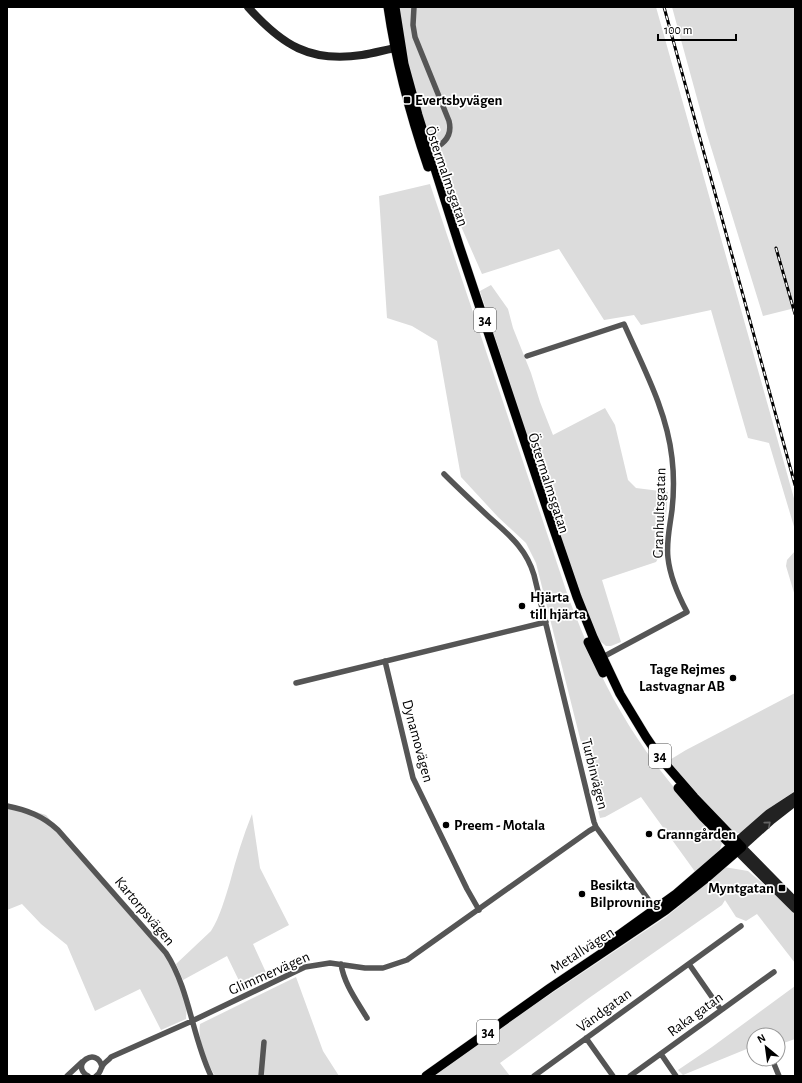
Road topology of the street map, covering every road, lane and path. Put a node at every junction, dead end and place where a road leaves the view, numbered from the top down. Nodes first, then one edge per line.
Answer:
1 (248, 7) edge
2 (388, 7) edge
3 (395, 7) edge
4 (414, 7) edge
5 (398, 47) junction
6 (426, 152) junction
7 (528, 356) dead end
8 (444, 474) dead end
9 (546, 622) junction
10 (600, 658) junction
11 (385, 661) junction
12 (296, 683) dead end
13 (795, 796) edge
14 (795, 802) edge
15 (7, 806) edge
16 (596, 827) junction
17 (737, 846) junction
18 (795, 901) edge
19 (795, 909) edge
20 (478, 910) junction
21 (657, 912) junction
22 (741, 926) dead end
23 (341, 964) junction
24 (689, 964) junction
25 (774, 972) dead end
26 (721, 1010) junction
27 (367, 1018) dead end
28 (192, 1021) junction
29 (586, 1038) junction
30 (264, 1042) dead end
31 (660, 1054) junction
32 (111, 1057) junction
33 (98, 1059) junction
34 (83, 1062) junction
35 (101, 1071) edge
36 (86, 1075) edge
37 (69, 1076) edge
38 (96, 1076) edge
39 (211, 1076) edge
40 (260, 1076) edge
41 (426, 1076) edge
42 (534, 1076) edge
43 (613, 1076) edge
44 (630, 1076) edge
45 (676, 1076) edge

1 - 5 street
2 - 5 main road, Östermalmsgatan / 34
3 - 5 main road, Östermalmsgatan / 34
4 - 6 street
5 - 6 main road, Östermalmsgatan / 34
6 - 10 main road, Östermalmsgatan / 34
7 - 10 street, Granhultsgatan
8 - 9 street, Turbinvägen
9 - 11 street
9 - 16 street, Turbinvägen
10 - 17 main road, Östermalmsgatan / 34
11 - 12 street
11 - 20 street, Dynamovägen
13 - 17 street
17 -> 14 street
15 - 28 street, Kartorpsvägen
16 - 20 street
16 - 21 street, Turbinvägen
17 - 18 street, Östermalmsgatan
17 - 19 street, Östermalmsgatan
17 - 21 main road, Metallvägen / 34
20 - 23 street, Glimmervägen
21 - 41 main road, Metallvägen / 34
22 - 24 street, Vändgatan
23 - 27 street
23 - 28 street, Glimmervägen
24 - 26 street
24 - 29 street, Vändgatan
25 - 26 street, Raka gatan
26 - 31 street, Raka gatan
28 - 32 street, Glimmervägen
28 - 39 street, Kartorpsvägen
29 - 42 street, Vändgatan
29 - 43 street
30 - 40 street
31 - 44 street, Raka gatan
31 - 45 street
32 - 33 street, Glimmervägen
32 - 35 street, Glimmervägen
33 - 34 street, Glimmervägen
33 - 35 street
34 - 36 street
34 - 37 street
35 - 38 street, Glimmervägen
36 - 37 street

